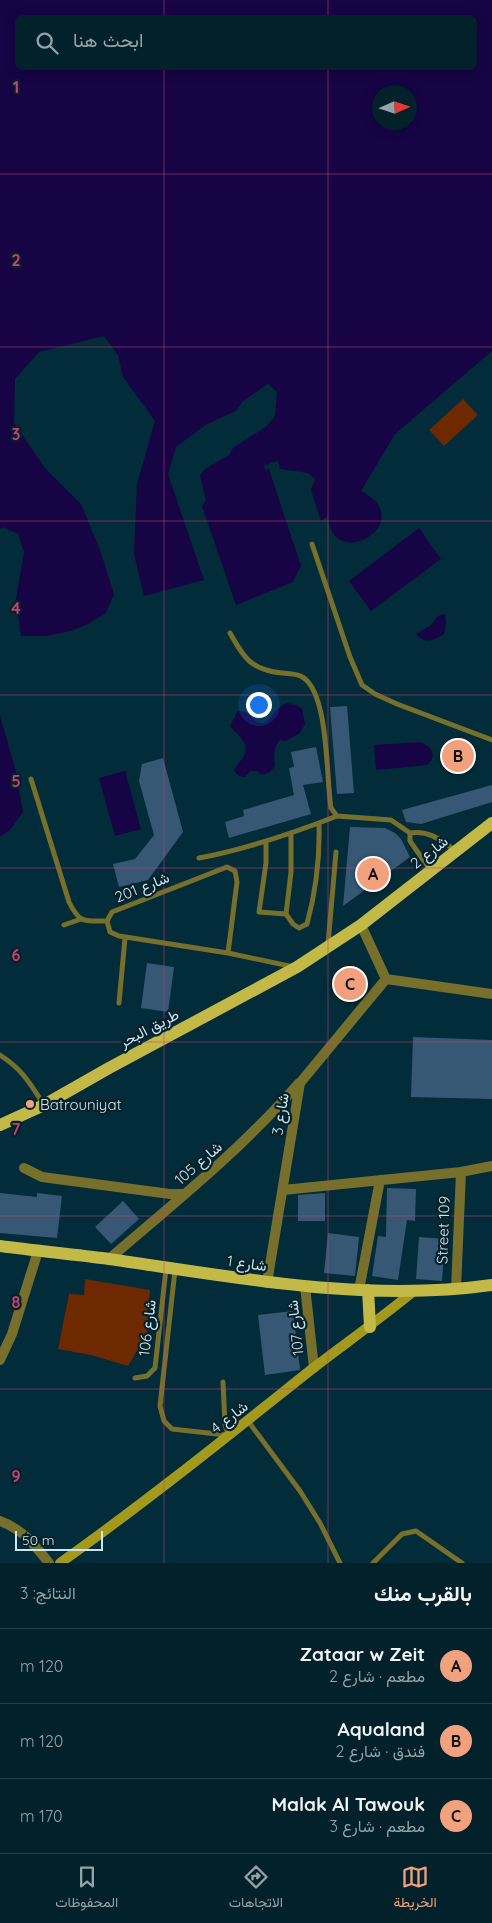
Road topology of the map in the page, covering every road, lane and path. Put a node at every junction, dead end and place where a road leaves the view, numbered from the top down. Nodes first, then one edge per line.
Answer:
1 (312, 544) dead end
2 (230, 633) dead end
3 (492, 740) edge
4 (31, 779) dead end
5 (336, 816) junction
6 (319, 823) junction
7 (492, 823) edge
8 (410, 833) junction
9 (291, 834) junction
10 (266, 842) junction
11 (457, 851) junction
12 (336, 852) dead end
13 (199, 858) dead end
14 (431, 872) junction
15 (286, 914) junction
16 (81, 919) junction
17 (106, 922) junction
18 (64, 925) dead end
19 (361, 925) junction
20 (125, 938) junction
21 (327, 949) junction
22 (228, 953) junction
23 (313, 958) joint
24 (298, 967) junction
25 (386, 979) junction
26 (492, 994) edge
27 (120, 1003) dead end
28 (0, 1055) edge
29 (300, 1083) junction
30 (44, 1105) junction
31 (0, 1125) edge
32 (492, 1166) edge
33 (24, 1168) dead end
34 (461, 1172) junction
35 (380, 1180) junction
36 (283, 1190) junction
37 (185, 1194) junction
38 (0, 1246) edge
39 (38, 1251) junction
40 (109, 1259) junction
41 (171, 1269) junction
42 (267, 1283) junction
43 (492, 1285) edge
44 (306, 1286) junction
45 (456, 1289) junction
46 (363, 1290) junction
47 (414, 1291) junction
48 (370, 1327) junction
49 (0, 1360) edge
50 (314, 1368) junction
51 (136, 1378) dead end
52 (223, 1382) dead end
53 (248, 1421) junction
54 (229, 1436) junction
55 (0, 1521) edge
56 (49, 1563) edge
57 (60, 1563) edge
58 (340, 1563) edge
59 (373, 1563) edge
60 (462, 1563) edge

1 - 3 lane
2 - 5 lane
4 - 16 lane
5 - 6 lane
5 - 8 lane
6 - 9 lane
6 - 15 lane
7 - 11 main road, شارع 2
8 - 11 lane
8 - 14 lane
9 - 10 lane
9 - 15 lane
10 - 13 lane
10 - 15 lane
11 - 14 main road, شارع 2
12 - 21 lane
14 - 19 main road, شارع 2
16 - 17 lane
16 - 18 lane
17 - 20 lane, شارع 201
17 - 22 lane, شارع 201
19 - 21 main road, شارع 2
19 - 25 street
20 - 22 lane, شارع 201
20 - 27 lane
21 - 23 main road, شارع 2
22 - 24 lane, شارع 201
23 - 24 main road, طريق البحر
24 - 30 main road, طريق البحر
25 - 26 street
25 - 29 street, شارع 3
28 - 30 lane
29 - 36 street, شارع 3
29 - 37 street, شارع 105
30 - 31 main road, طريق البحر
32 - 34 street
33 - 37 street
34 - 35 street
34 - 45 street, Street 109
35 - 36 street
35 - 46 street
36 - 42 street, شارع 3
37 - 40 street, شارع 105
38 - 39 main road, شارع 1
39 - 40 main road, شارع 1
39 - 49 street
40 - 41 main road, شارع 1
41 - 42 main road, شارع 1
41 - 51 lane, شارع 106
41 - 54 lane
42 - 44 main road, شارع 1
43 - 45 main road, شارع 1
44 - 46 main road, شارع 1
44 - 50 street, شارع 107
45 - 47 main road, شارع 1
46 - 47 main road, شارع 1
46 - 48 main road
47 - 48 main road, شارع 4
48 - 50 main road, شارع 4
50 - 53 main road, شارع 4
52 - 54 lane
53 - 54 main road, شارع 4
53 - 58 lane
54 - 57 main road, شارع 4
55 - 56 street
59 - 60 lane

